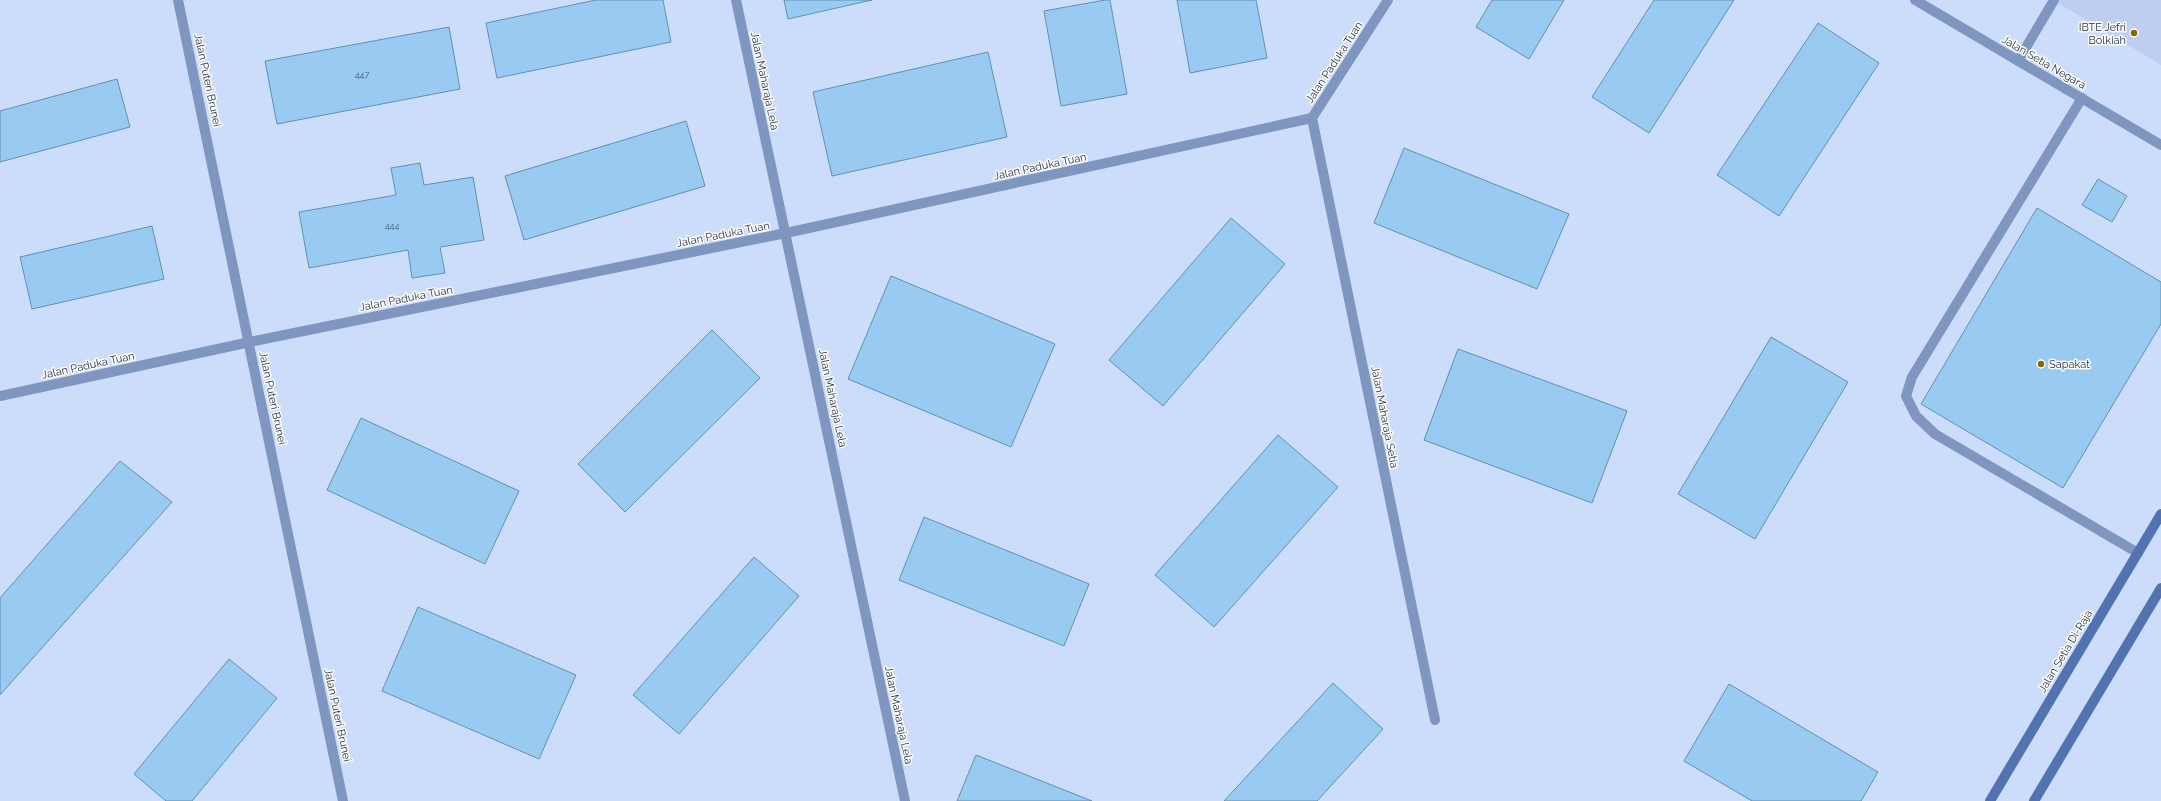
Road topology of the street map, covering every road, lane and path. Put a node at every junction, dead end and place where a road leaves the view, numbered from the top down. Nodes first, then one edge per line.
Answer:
1 (178, 0) edge
2 (736, 0) edge
3 (1388, 0) edge
4 (1915, 0) edge
5 (2054, 0) edge
6 (2018, 61) junction
7 (2082, 98) junction
8 (1312, 118) junction
9 (2161, 145) edge
10 (786, 233) junction
11 (250, 342) junction
12 (0, 396) edge
13 (2161, 514) edge
14 (2138, 553) junction
15 (2161, 588) edge
16 (1435, 720) dead end
17 (343, 801) edge
18 (905, 801) edge
19 (1990, 801) edge
20 (2034, 801) edge

1 - 11 street, Jalan Puteri Brunei
2 - 10 street, Jalan Maharaja Lela
3 - 8 street, Jalan Paduka Tuan
4 - 6 street, Jalan Setia Negara
5 - 6 street
6 - 7 street, Jalan Setia Negara
7 - 9 street, Jalan Setia Negara
7 - 14 street
8 - 10 street, Jalan Paduka Tuan
8 - 16 street, Jalan Maharaja Setia
10 - 11 street, Jalan Paduka Tuan
10 - 18 street, Jalan Maharaja Lela
11 - 12 street, Jalan Paduka Tuan
11 - 17 street, Jalan Puteri Brunei
13 - 14 main road, Jalan Setia Di-Raja
14 - 19 main road, Jalan Setia Di-Raja
15 - 20 main road

